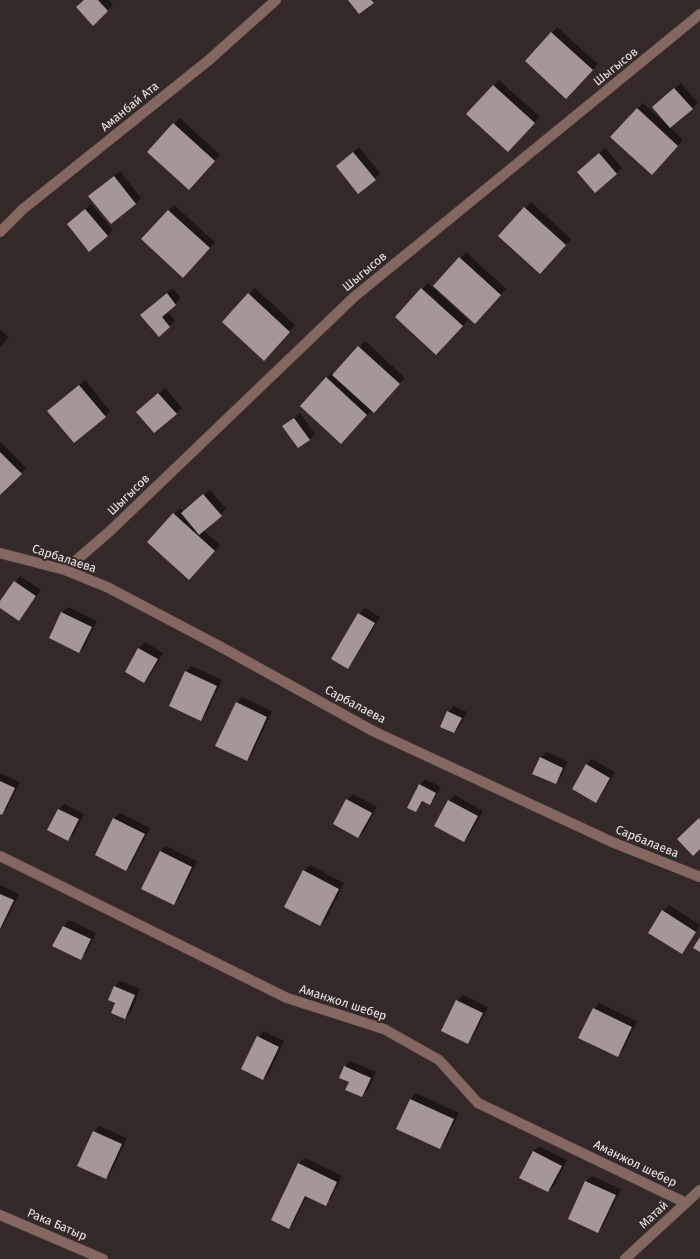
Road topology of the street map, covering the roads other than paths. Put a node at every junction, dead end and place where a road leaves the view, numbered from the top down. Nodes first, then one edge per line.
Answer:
1 (276, 0) edge
2 (700, 14) edge
3 (0, 232) edge
4 (0, 553) edge
5 (65, 570) junction
6 (0, 856) edge
7 (700, 877) edge
8 (700, 1190) edge
9 (686, 1203) junction
10 (0, 1215) edge
11 (103, 1259) edge
12 (625, 1259) edge

1 - 3 street, Аманбай Ата
2 - 5 street, Шыгысов
4 - 5 street, Сарбалаева
5 - 7 street, Сарбалаева
6 - 9 street, Аманжол шебер
8 - 9 street, Матай
9 - 12 street, Матай
10 - 11 street, Рака Батыр

